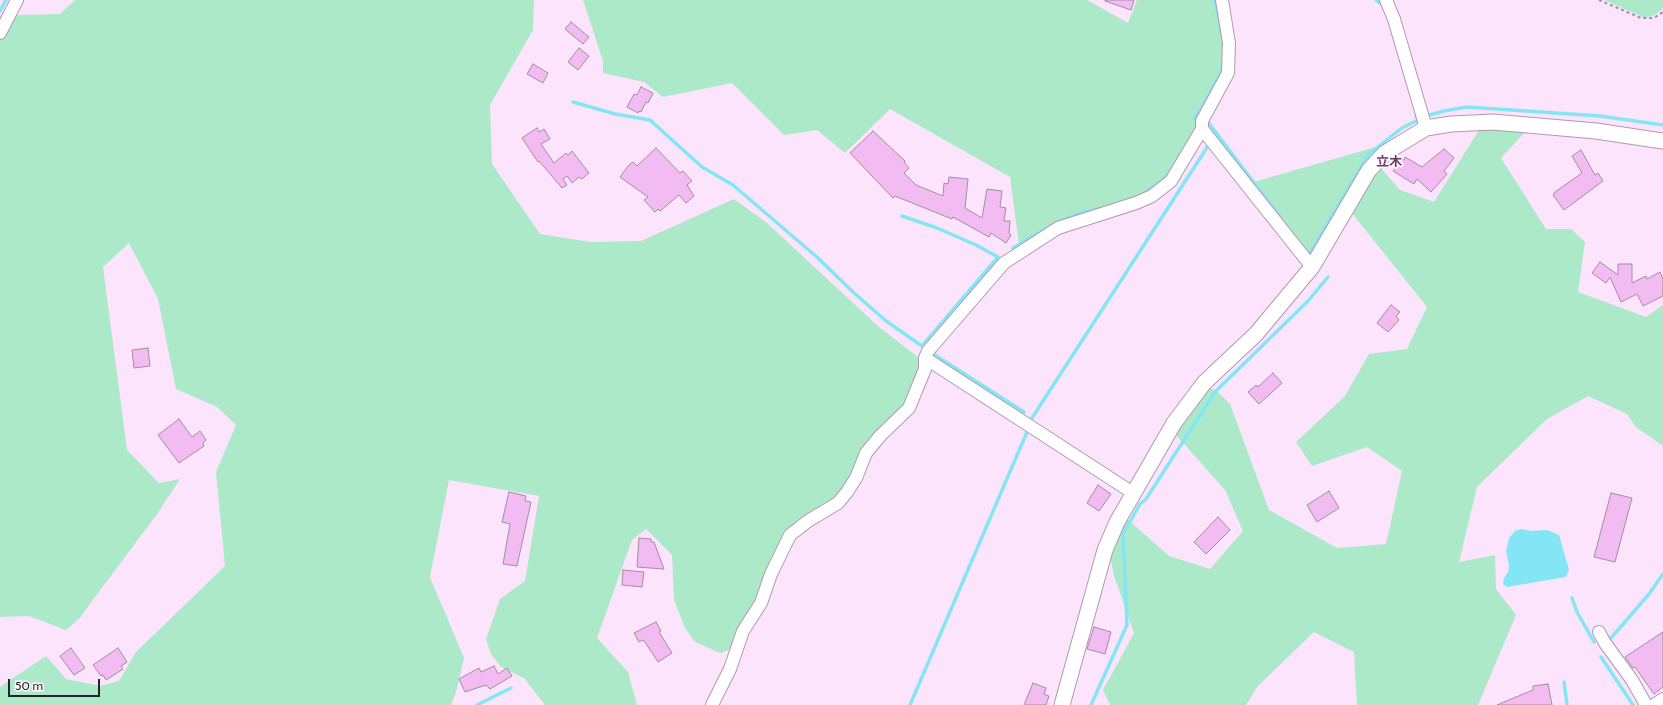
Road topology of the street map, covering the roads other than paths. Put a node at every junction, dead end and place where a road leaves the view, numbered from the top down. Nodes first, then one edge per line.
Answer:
1 (17, 0) edge
2 (1222, 0) edge
3 (1386, 0) edge
4 (0, 33) edge
5 (1203, 122) junction
6 (1426, 128) junction
7 (1663, 141) edge
8 (1312, 267) junction
9 (925, 358) junction
10 (1133, 493) junction
11 (1599, 632) dead end
12 (1663, 699) edge
13 (712, 705) edge
14 (1062, 705) edge
15 (1646, 705) edge
16 (1654, 705) edge

1 - 4 street
2 - 5 street
3 - 6 street
5 - 8 street
5 - 9 street
6 - 7 street
6 - 8 street
8 - 10 street
9 - 10 street
9 - 13 street
10 - 14 street
11 - 15 street
12 - 16 street

